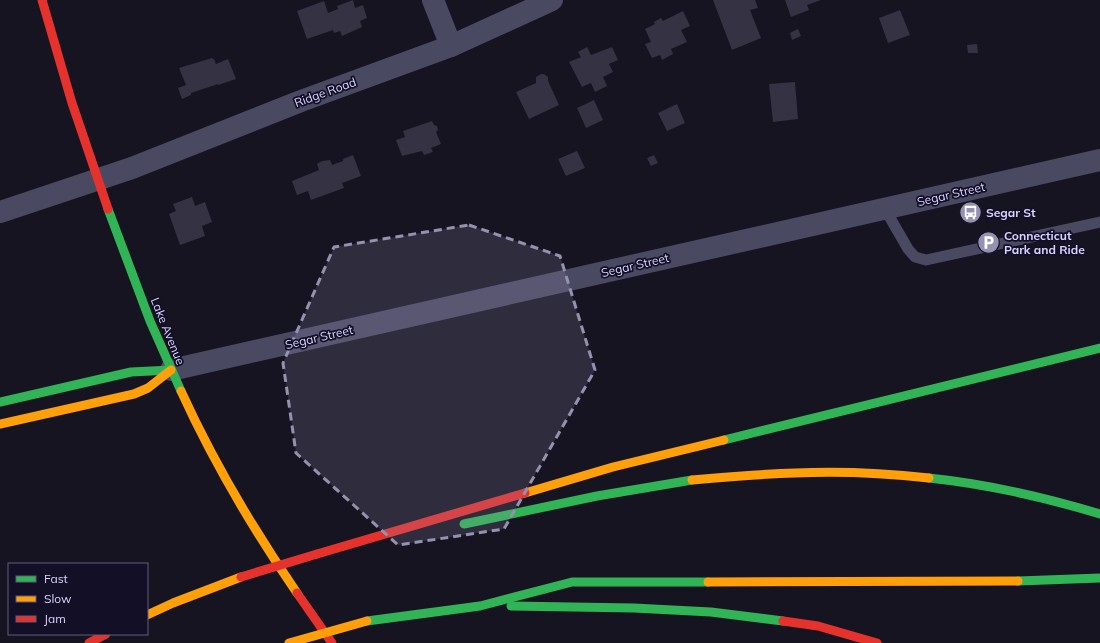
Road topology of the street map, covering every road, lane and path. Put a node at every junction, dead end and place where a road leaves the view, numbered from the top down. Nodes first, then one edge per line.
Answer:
1 (42, 0) edge
2 (434, 0) edge
3 (552, 0) edge
4 (451, 46) junction
5 (1100, 160) edge
6 (97, 180) junction
7 (885, 209) junction
8 (0, 212) edge
9 (1100, 222) edge
10 (1100, 348) edge
11 (171, 370) junction
12 (0, 402) edge
13 (0, 424) edge
14 (1100, 514) edge
15 (456, 525) dead end
16 (426, 532) dead end
17 (317, 554) junction
18 (1100, 578) edge
19 (480, 606) junction
20 (148, 615) edge
21 (104, 635) edge
22 (89, 643) edge
23 (289, 643) edge
24 (332, 643) edge
25 (877, 643) edge

1 - 6 main road, Lake Avenue
2 - 4 street
3 - 4 street, Ridge Road
4 - 6 street, Ridge Road
5 - 7 street, Segar Street
6 - 8 street, Ridge Road
6 - 11 main road, Lake Avenue
7 - 9 lane
7 - 11 street, Segar Street
10 - 17 main road
11 - 12 main road
11 - 13 main road
11 - 24 main road, Lake Avenue
14 - 15 main road
16 - 17 main road
17 - 20 main road, bridge
18 - 19 main road
19 - 23 main road, bridge
19 - 25 main road
21 - 22 main road

